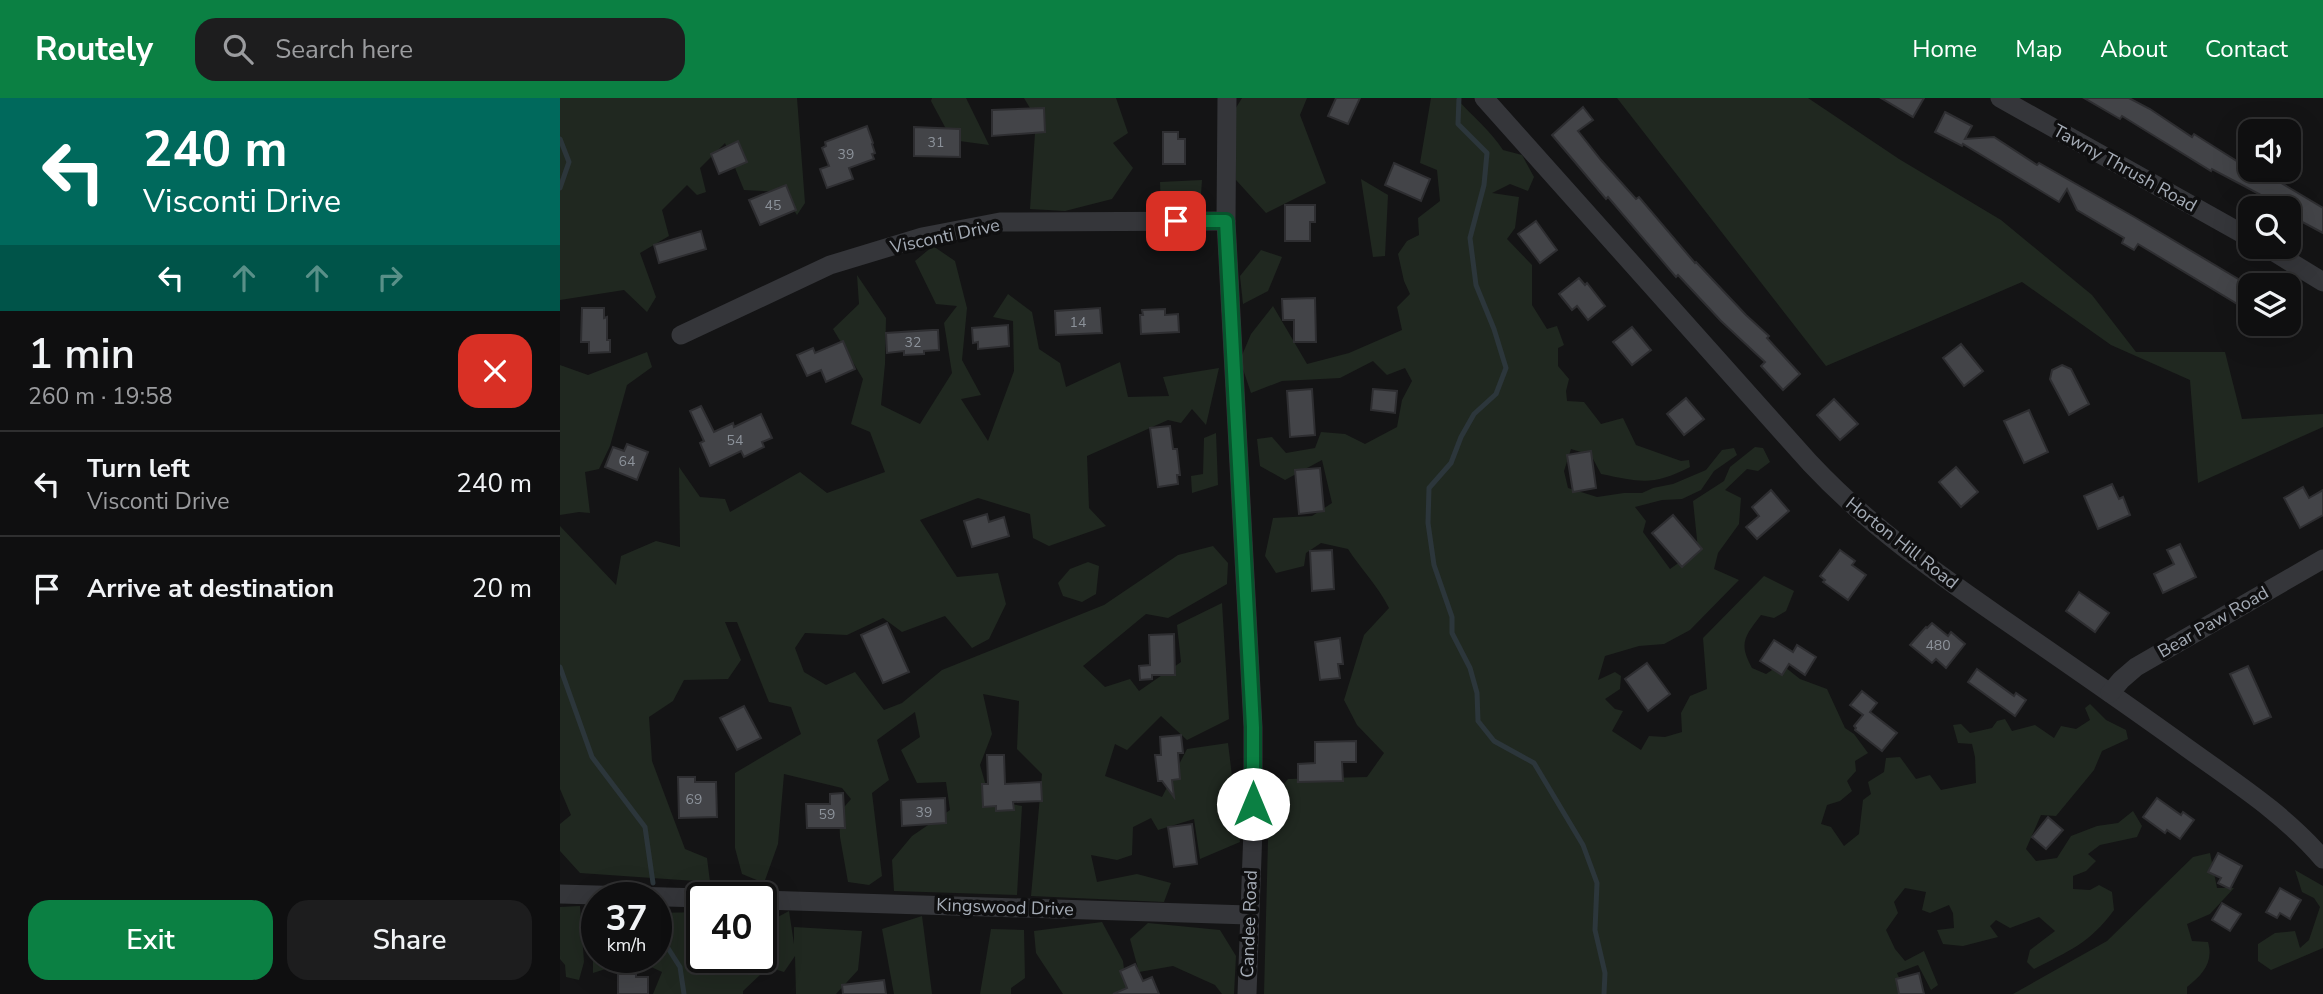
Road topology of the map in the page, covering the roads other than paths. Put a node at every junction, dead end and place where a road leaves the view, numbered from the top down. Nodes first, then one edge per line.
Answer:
1 (1227, 98) edge
2 (1484, 98) edge
3 (2000, 98) edge
4 (1226, 221) junction
5 (2238, 231) edge
6 (2286, 259) edge
7 (2323, 282) edge
8 (681, 335) dead end
9 (2323, 559) edge
10 (2110, 693) junction
11 (2323, 859) edge
12 (560, 894) edge
13 (686, 898) edge
14 (777, 900) edge
15 (1249, 915) junction
16 (1247, 994) edge

1 - 4 street, Candee Road
2 - 10 street, Horton Hill Road
3 - 5 street, Tawny Thrush Road
4 - 8 street, Visconti Drive
4 - 15 street, Candee Road
6 - 7 street
9 - 10 street, Bear Paw Road
10 - 11 street, Horton Hill Road
12 - 13 street
14 - 15 street, Kingswood Drive
15 - 16 street, Candee Road

